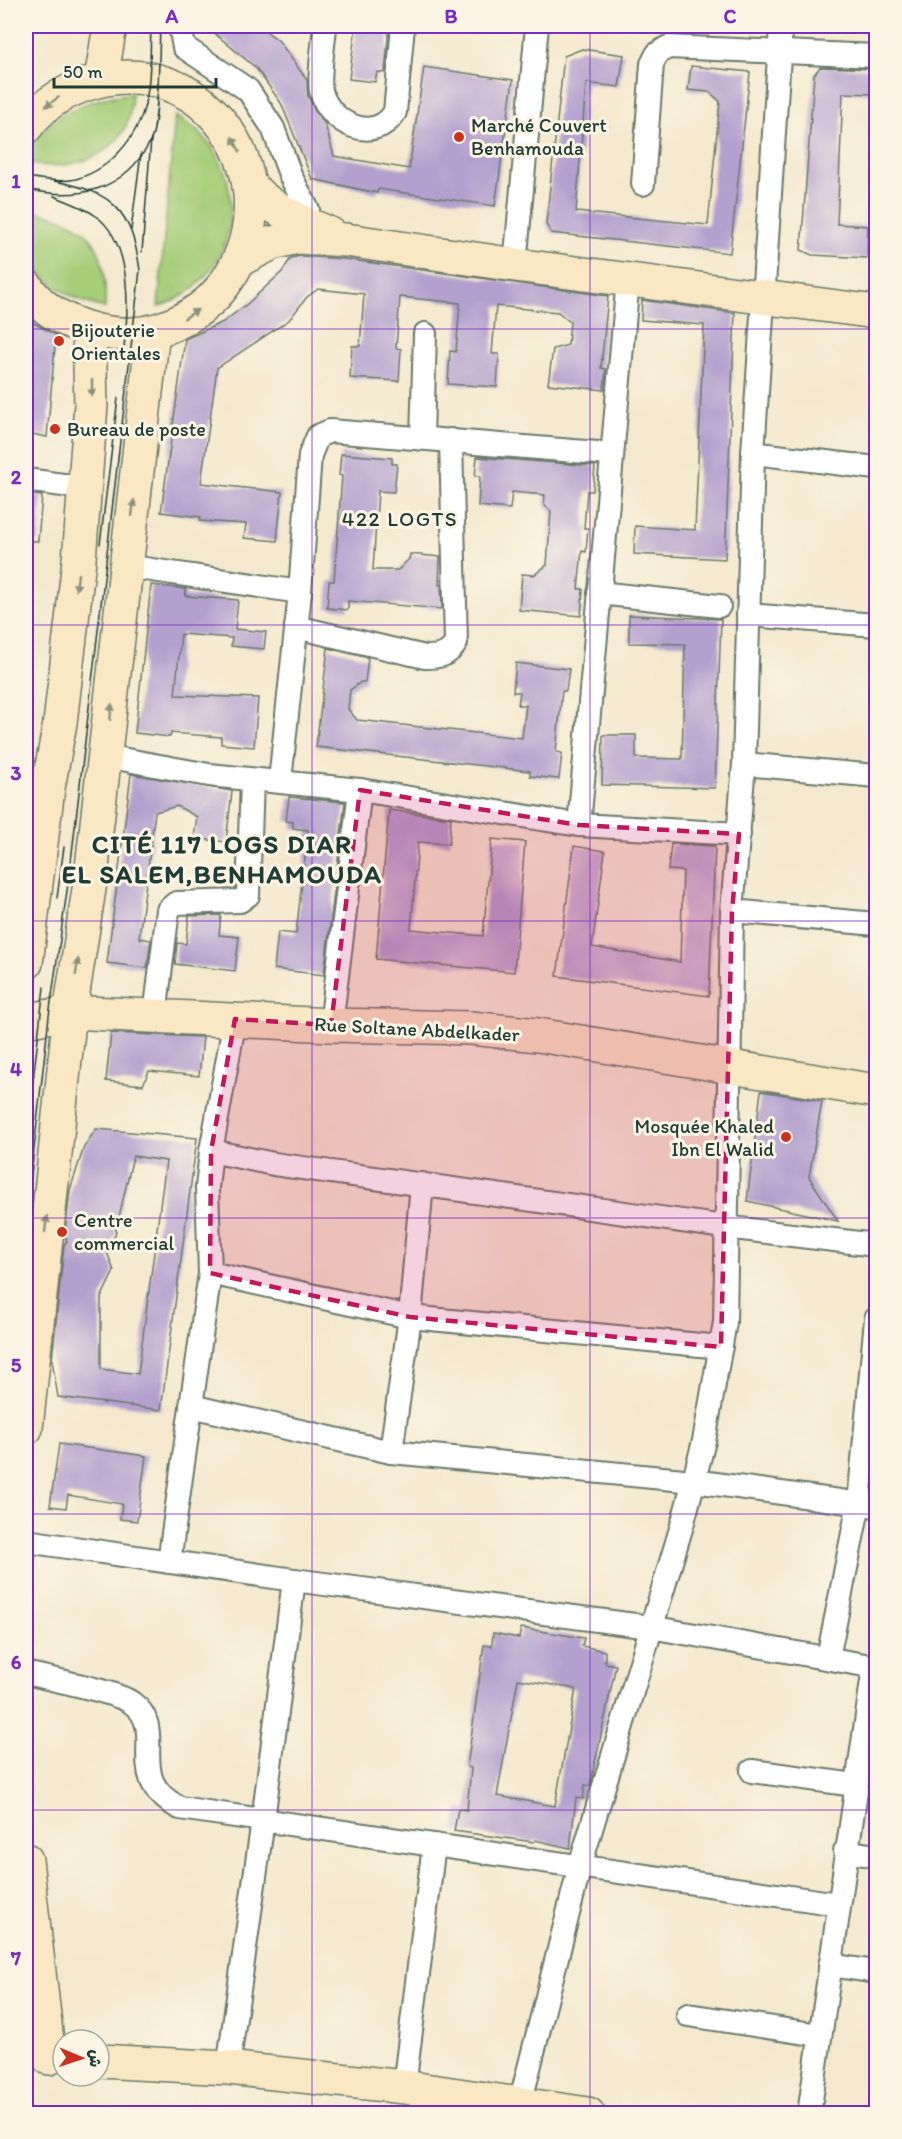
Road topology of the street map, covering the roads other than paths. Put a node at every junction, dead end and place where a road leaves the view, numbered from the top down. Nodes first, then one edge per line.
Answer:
1 (110, 26) edge
2 (180, 26) edge
3 (325, 26) edge
4 (404, 26) edge
5 (537, 26) edge
6 (781, 26) edge
7 (779, 51) junction
8 (876, 56) edge
9 (101, 79) junction
10 (26, 127) edge
11 (643, 184) dead end
12 (251, 187) junction
13 (308, 224) junction
14 (346, 240) junction
15 (241, 259) junction
16 (514, 266) junction
17 (628, 279) junction
18 (26, 286) edge
19 (764, 298) junction
20 (876, 312) edge
21 (88, 329) junction
22 (153, 331) junction
23 (425, 334) dead end
24 (422, 438) junction
25 (451, 440) junction
26 (610, 453) junction
27 (753, 453) junction
28 (876, 468) edge
29 (26, 480) edge
30 (85, 488) junction
31 (125, 566) junction
32 (300, 592) junction
33 (599, 593) junction
34 (719, 606) dead end
35 (748, 615) junction
36 (876, 625) edge
37 (296, 627) junction
38 (105, 756) junction
39 (744, 764) junction
40 (876, 776) edge
41 (252, 780) junction
42 (280, 781) junction
43 (37, 786) edge
44 (360, 790) junction
45 (579, 825) junction
46 (739, 834) junction
47 (732, 911) junction
48 (876, 924) edge
49 (26, 963) edge
50 (70, 1012) junction
51 (155, 1015) junction
52 (235, 1019) junction
53 (26, 1021) edge
54 (332, 1025) junction
55 (731, 1068) junction
56 (876, 1091) edge
57 (211, 1151) junction
58 (422, 1184) junction
59 (725, 1227) junction
60 (876, 1245) edge
61 (210, 1273) junction
62 (410, 1317) junction
63 (876, 1319) edge
64 (721, 1347) junction
65 (191, 1406) junction
66 (26, 1428) edge
67 (391, 1452) junction
68 (694, 1480) junction
69 (868, 1504) edge
70 (26, 1541) edge
71 (169, 1562) junction
72 (294, 1580) junction
73 (650, 1627) junction
74 (828, 1658) junction
75 (875, 1667) edge
76 (26, 1673) edge
77 (752, 1771) dead end
78 (855, 1785) junction
79 (263, 1820) junction
80 (434, 1845) junction
81 (845, 1851) junction
82 (876, 1856) edge
83 (26, 1860) edge
84 (580, 1866) junction
85 (838, 1904) junction
86 (830, 1965) junction
87 (876, 1972) edge
88 (688, 2015) dead end
89 (819, 2035) junction
90 (46, 2059) edge
91 (111, 2062) edge
92 (228, 2067) junction
93 (404, 2087) junction
94 (520, 2104) junction
95 (588, 2114) edge
96 (809, 2114) edge

1 - 9 main road
2 - 13 street
3 - 4 street
5 - 16 street
6 - 7 street
7 - 8 street
7 - 11 street
7 - 19 street
9 -> 10 main road
12 -> 9 main road
12 - 13 main road
12 - 15 main road
13 - 14 main road
14 - 15 main road
14 - 16 main road
22 -> 15 main road
16 - 17 main road
17 - 19 main road
17 - 26 street
18 - 21 main road
19 - 20 main road
19 - 27 street
21 - 22 main road
21 -> 30 main road
31 -> 22 main road
23 - 24 street
24 - 25 street
24 - 32 street
25 - 26 street
25 - 37 street
26 - 33 street
27 - 28 street
27 - 35 street
29 - 30 street
30 -> 43 main road
31 - 32 street
38 -> 31 main road
32 - 37 street
33 - 34 street
33 - 45 street
35 - 36 street
35 - 39 street
37 - 42 street
38 - 41 street
50 -> 38 main road
39 - 40 street
39 - 46 street
41 - 42 street
41 - 51 street
42 - 44 street
43 - 49 main road
44 - 45 street
44 - 54 street
45 - 46 street
46 - 47 street
47 - 48 street
47 - 55 street
50 - 51 main road, Rue Soltane Abdelkader
50 - 53 main road, Rue Soltane Abdelkader
66 -> 50 main road
51 - 52 main road, Rue Soltane Abdelkader
52 - 54 main road, Rue Soltane Abdelkader
52 - 57 street
54 - 55 main road, Rue Soltane Abdelkader
55 - 56 main road, Rue Soltane Abdelkader
55 - 59 street
57 - 58 street
57 - 61 street
58 - 59 street
58 - 62 street
59 - 60 street
59 - 64 street
61 - 62 street
61 - 65 street
62 - 64 street
62 - 67 street
63 - 69 street
64 - 68 street
65 - 67 street
65 - 71 street
67 - 68 street
68 - 69 street
68 - 73 street
69 - 74 street
70 - 71 street
71 - 72 street
72 - 73 street
72 - 79 street
73 - 74 street
73 - 84 street
74 - 75 street
75 - 78 street
76 - 79 street
77 - 78 street
78 - 81 street
79 - 80 street
79 - 92 street
80 - 84 street
80 - 93 street
81 - 82 street
81 - 85 street
83 - 90 main road
84 - 85 street
84 - 94 street
85 - 86 street
86 - 87 street
86 - 89 street
88 - 89 street
89 - 96 street
91 - 92 main road
92 - 93 main road
93 - 94 main road
94 - 95 main road

